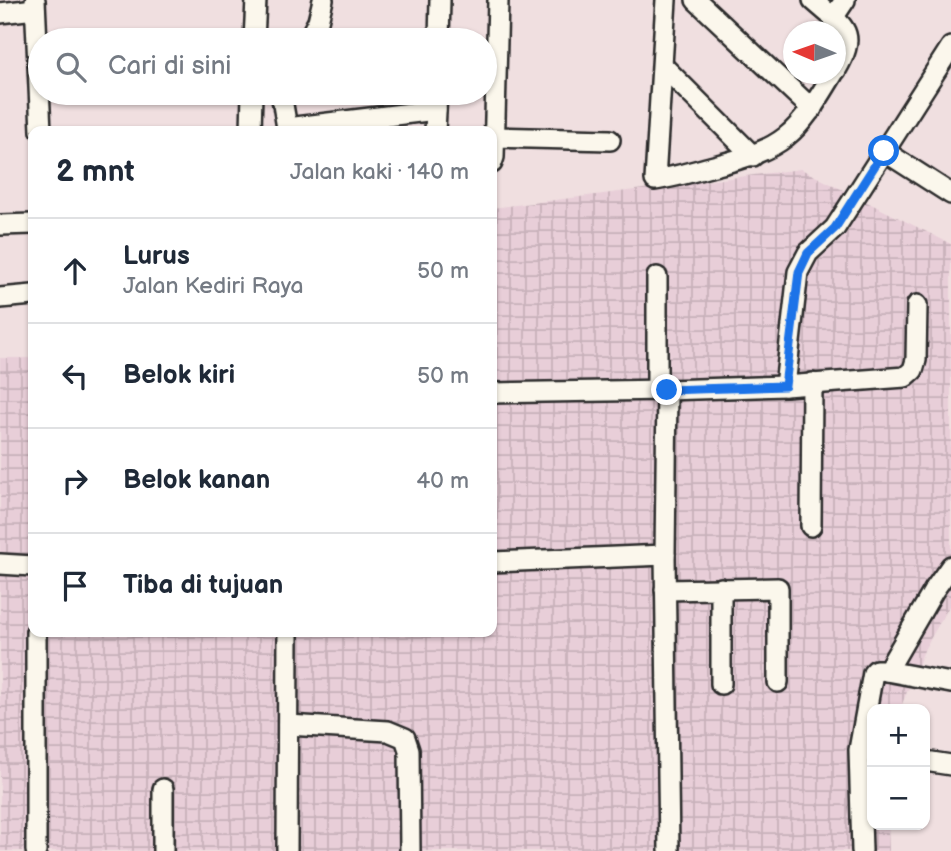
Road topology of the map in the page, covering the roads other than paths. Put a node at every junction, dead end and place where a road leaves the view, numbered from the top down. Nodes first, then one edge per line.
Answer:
1 (256, 0) edge
2 (323, 0) edge
3 (440, 0) edge
4 (498, 0) edge
5 (666, 0) edge
6 (696, 0) edge
7 (813, 0) edge
8 (845, 0) edge
9 (35, 5) edge
10 (0, 13) edge
11 (833, 18) junction
12 (836, 21) edge
13 (36, 28) edge
14 (255, 28) edge
15 (314, 28) edge
16 (439, 28) edge
17 (497, 34) edge
18 (951, 48) edge
19 (663, 66) junction
20 (827, 84) edge
21 (40, 105) edge
22 (252, 105) edge
23 (283, 105) edge
24 (416, 105) edge
25 (437, 105) edge
26 (495, 105) edge
27 (812, 109) junction
28 (41, 126) edge
29 (251, 126) edge
30 (286, 126) edge
31 (303, 126) edge
32 (435, 126) edge
33 (494, 126) edge
34 (497, 137) edge
35 (610, 139) dead end
36 (884, 151) junction
37 (753, 156) junction
38 (951, 194) edge
39 (28, 224) edge
40 (0, 225) edge
41 (657, 276) dead end
42 (28, 295) edge
43 (0, 298) edge
44 (917, 305) dead end
45 (812, 383) junction
46 (785, 386) junction
47 (662, 390) junction
48 (497, 393) edge
49 (811, 526) dead end
50 (665, 555) junction
51 (497, 562) edge
52 (0, 564) edge
53 (28, 566) edge
54 (951, 566) edge
55 (721, 588) junction
56 (665, 590) junction
57 (36, 637) edge
58 (288, 637) edge
59 (887, 671) junction
60 (778, 682) dead end
61 (951, 683) edge
62 (721, 684) dead end
63 (288, 725) junction
64 (866, 751) edge
65 (930, 762) edge
66 (951, 765) edge
67 (163, 789) dead end
68 (36, 851) edge
69 (163, 851) edge
70 (287, 851) edge
71 (410, 851) edge
72 (669, 851) edge
73 (862, 851) edge

1 - 14 street
2 - 15 street
3 - 16 street
4 - 17 street
5 - 19 street
6 - 27 street
7 - 11 street
8 - 11 street
9 - 10 street
9 - 13 street
11 - 12 street
18 - 36 street
19 - 37 street
19 - 37 street
20 - 27 street
21 - 28 street
22 - 29 street
23 - 30 street
24 - 31 street
25 - 32 street
26 - 33 street
27 - 37 street
34 - 35 street
36 - 38 street
36 - 46 street
39 - 40 street
41 - 47 street
42 - 43 street
44 - 45 street
45 - 46 street
45 - 49 street
46 - 47 street
47 - 48 street
47 - 50 street
50 - 51 street
50 - 56 street
52 - 53 street
54 - 59 street
55 - 56 street
55 - 60 street
55 - 62 street
56 - 72 street
57 - 68 street
58 - 63 street
59 - 61 street
59 - 64 street
63 - 70 street
63 - 71 street
64 - 73 street
65 - 66 street
67 - 69 street

